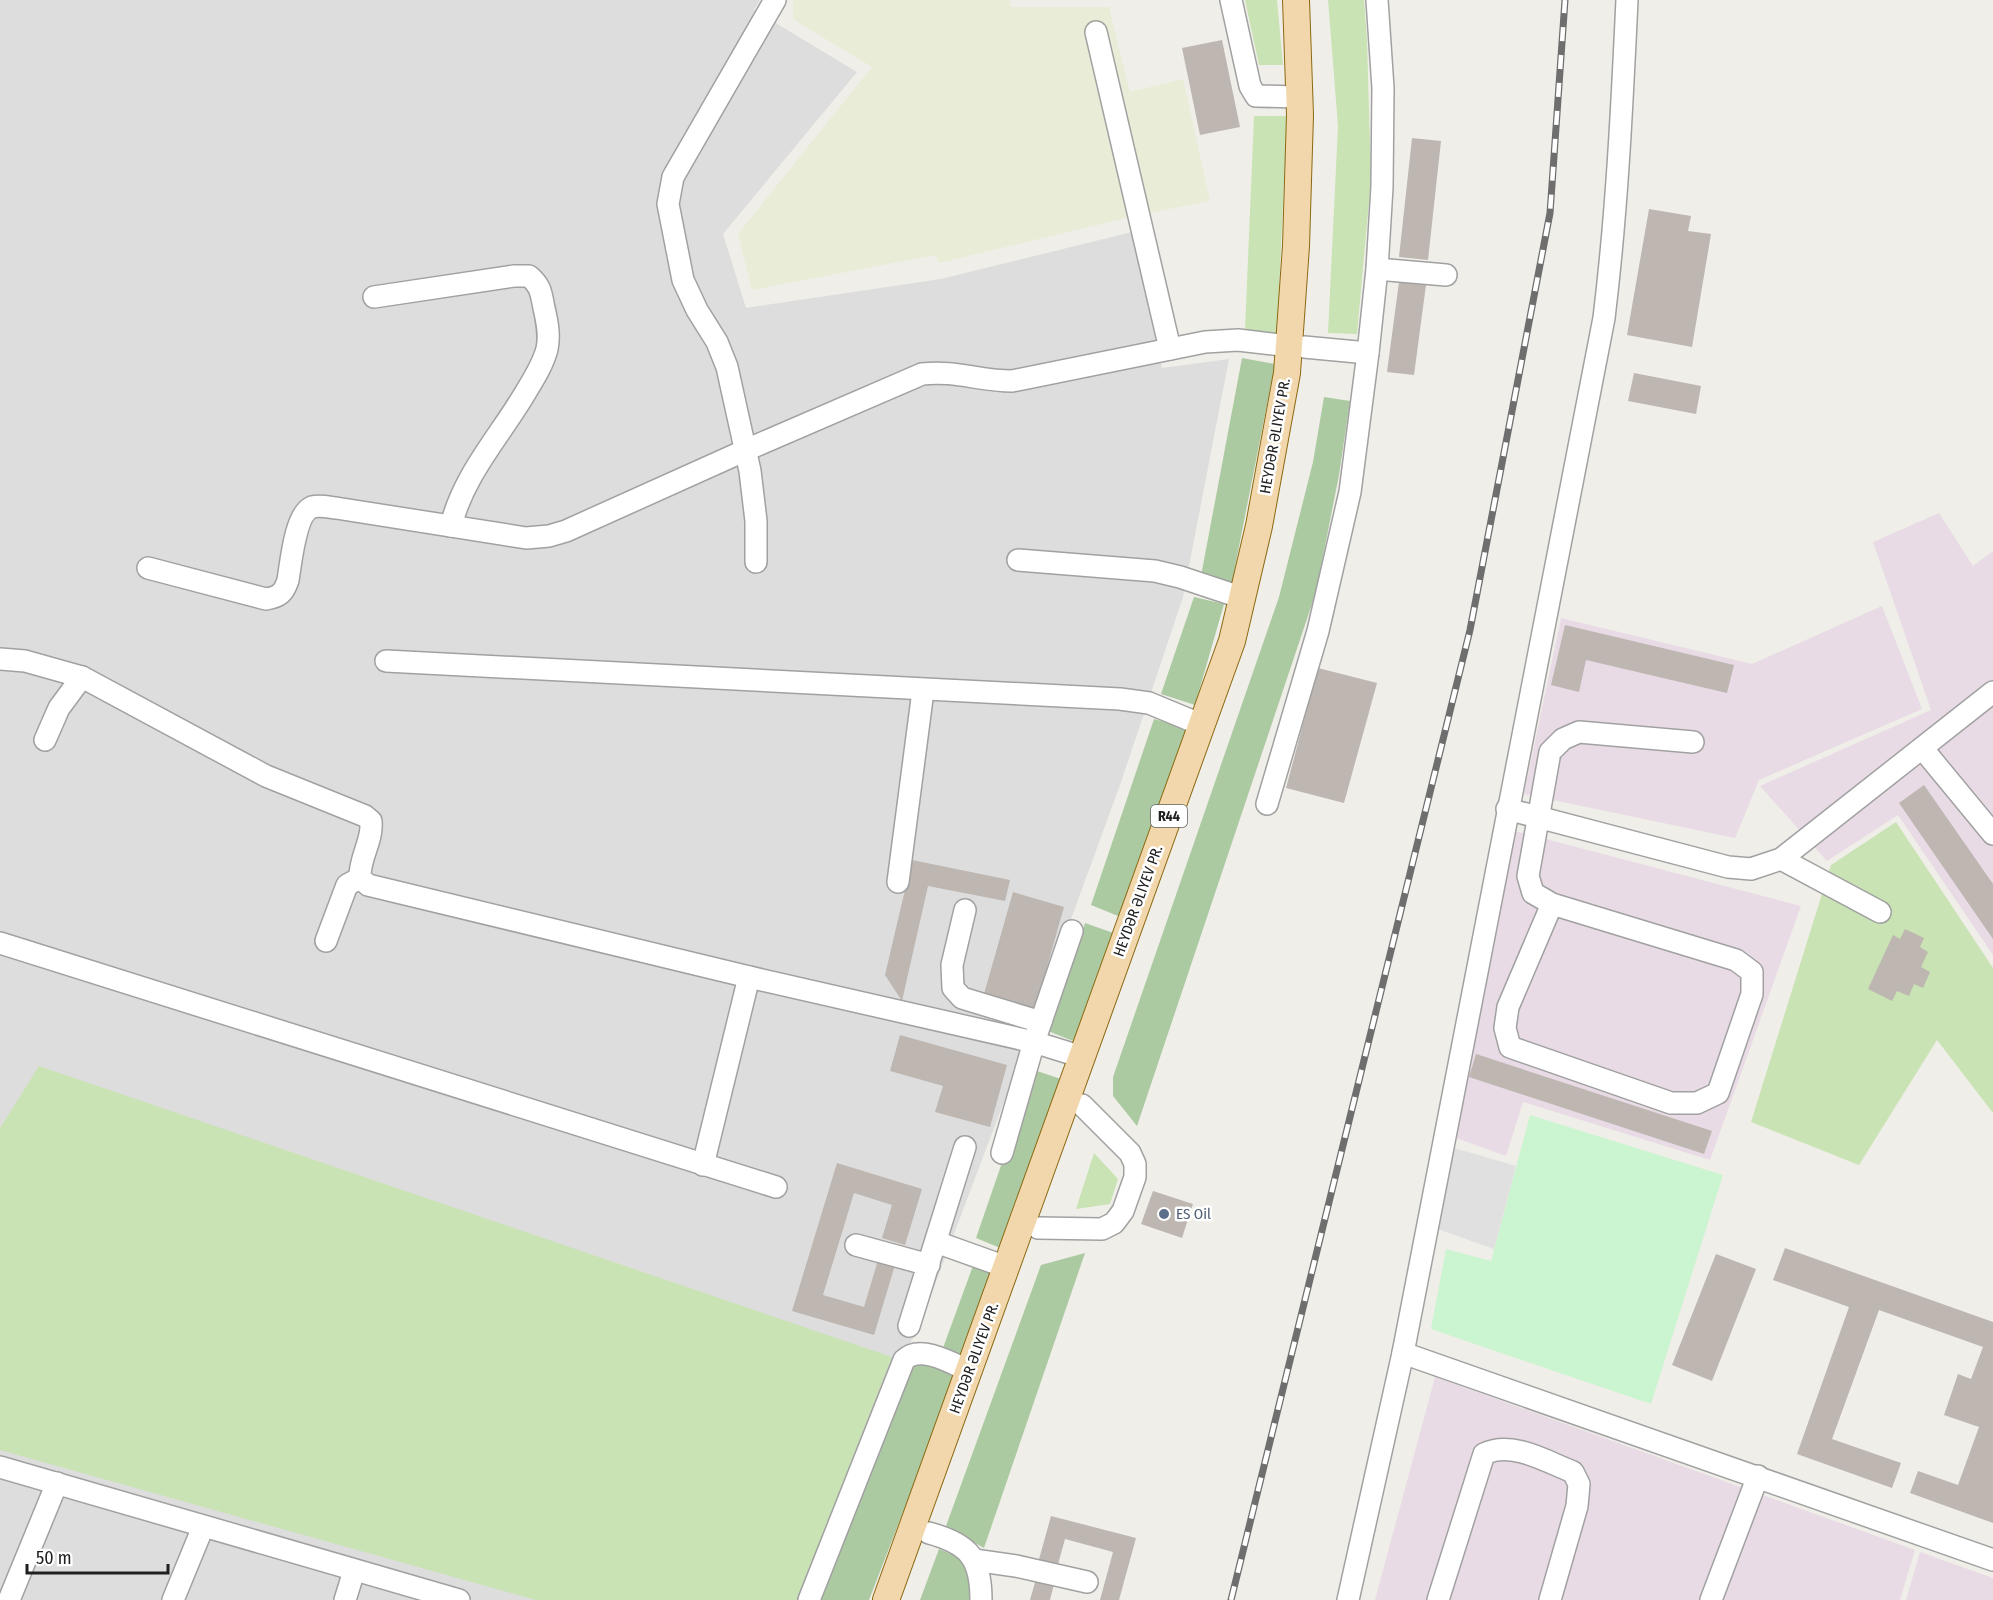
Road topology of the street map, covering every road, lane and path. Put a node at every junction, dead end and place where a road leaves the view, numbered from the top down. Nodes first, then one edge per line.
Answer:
1 (775, 0) edge
2 (1231, 0) edge
3 (1296, 0) edge
4 (1312, 0) edge
5 (1377, 0) edge
6 (1627, 0) edge
7 (1096, 32) dead end
8 (1299, 97) junction
9 (1377, 269) junction
10 (1446, 275) dead end
11 (374, 297) dead end
12 (1296, 347) junction
13 (1170, 349) junction
14 (1368, 353) junction
15 (746, 450) junction
16 (452, 526) junction
17 (1018, 560) dead end
18 (756, 562) dead end
19 (148, 568) dead end
20 (1243, 598) junction
21 (0, 659) edge
22 (386, 661) dead end
23 (82, 677) junction
24 (923, 691) junction
25 (1993, 692) edge
26 (1202, 724) junction
27 (45, 740) dead end
28 (1693, 742) dead end
29 (1922, 748) junction
30 (1267, 804) dead end
31 (1507, 809) junction
32 (1539, 818) junction
33 (1993, 834) edge
34 (1781, 860) junction
35 (360, 878) junction
36 (898, 882) dead end
37 (1552, 904) junction
38 (965, 910) dead end
39 (1880, 912) dead end
40 (1072, 931) dead end
41 (326, 941) dead end
42 (0, 943) edge
43 (749, 977) junction
44 (1038, 1032) junction
45 (1082, 1057) junction
46 (1082, 1105) junction
47 (965, 1147) dead end
48 (1002, 1153) dead end
49 (703, 1165) junction
50 (776, 1188) dead end
51 (1038, 1228) junction
52 (936, 1242) junction
53 (856, 1245) dead end
54 (928, 1266) junction
55 (1006, 1267) junction
56 (909, 1326) dead end
57 (1403, 1353) junction
58 (969, 1371) junction
59 (0, 1467) edge
60 (1758, 1476) junction
61 (57, 1483) junction
62 (203, 1527) junction
63 (929, 1533) junction
64 (974, 1560) junction
65 (1993, 1560) edge
66 (354, 1571) junction
67 (1087, 1582) dead end
68 (9, 1600) edge
69 (172, 1600) edge
70 (345, 1600) edge
71 (459, 1600) edge
72 (809, 1600) edge
73 (886, 1600) edge
74 (905, 1600) edge
75 (981, 1600) edge
76 (1348, 1600) edge
77 (1438, 1600) edge
78 (1550, 1600) edge
79 (1711, 1600) edge

1 - 15 street
2 - 8 street
3 - 8 main road, HEYDƏR ƏLIYEV PR. / R44
4 - 12 main road, HEYDƏR ƏLIYEV PR. / R44
5 - 9 street
6 - 31 street
7 - 13 street
8 - 12 main road, HEYDƏR ƏLIYEV PR. / R44
9 - 10 street
9 - 14 street
11 - 16 street
12 - 13 street
12 - 14 street
12 - 20 main road, HEYDƏR ƏLIYEV PR. / R44
12 - 46 main road, HEYDƏR ƏLIYEV PR. / R44
13 - 15 street
14 - 30 street
15 - 16 street
15 - 18 street
16 - 19 street
17 - 20 street
20 - 26 main road, HEYDƏR ƏLIYEV PR. / R44
21 - 23 street
22 - 24 street
23 - 27 street
23 - 35 street
24 - 26 street
24 - 36 street
25 - 29 street
26 - 45 main road, HEYDƏR ƏLIYEV PR. / R44
28 - 32 street
29 - 33 street
29 - 34 street
31 - 32 street
31 - 57 street
32 - 34 street
32 - 37 street
34 - 39 street
35 - 41 street
35 - 43 street
37 - 37 street
38 - 44 street
40 - 44 street
42 - 49 street
43 - 44 street
43 - 49 street
44 - 45 street
44 - 48 street
45 - 55 main road, HEYDƏR ƏLIYEV PR. / R44
46 - 51 main road, HEYDƏR ƏLIYEV PR. / R44
46 - 51 street
47 - 52 street
49 - 50 street
51 - 63 main road, HEYDƏR ƏLIYEV PR. / R44
52 - 54 street
52 - 55 street
53 - 54 street
54 - 56 street
55 - 58 main road, HEYDƏR ƏLIYEV PR. / R44
57 - 60 street
57 - 76 street
58 - 72 street
58 - 73 main road, HEYDƏR ƏLIYEV PR. / R44
59 - 61 street
60 - 65 street
60 - 79 street
61 - 62 street
61 - 68 street
62 - 66 street
62 - 69 street
63 - 64 street
63 - 74 main road, HEYDƏR ƏLIYEV PR. / R44
64 - 67 street
64 - 75 street
66 - 70 street
66 - 71 street
77 - 78 street

